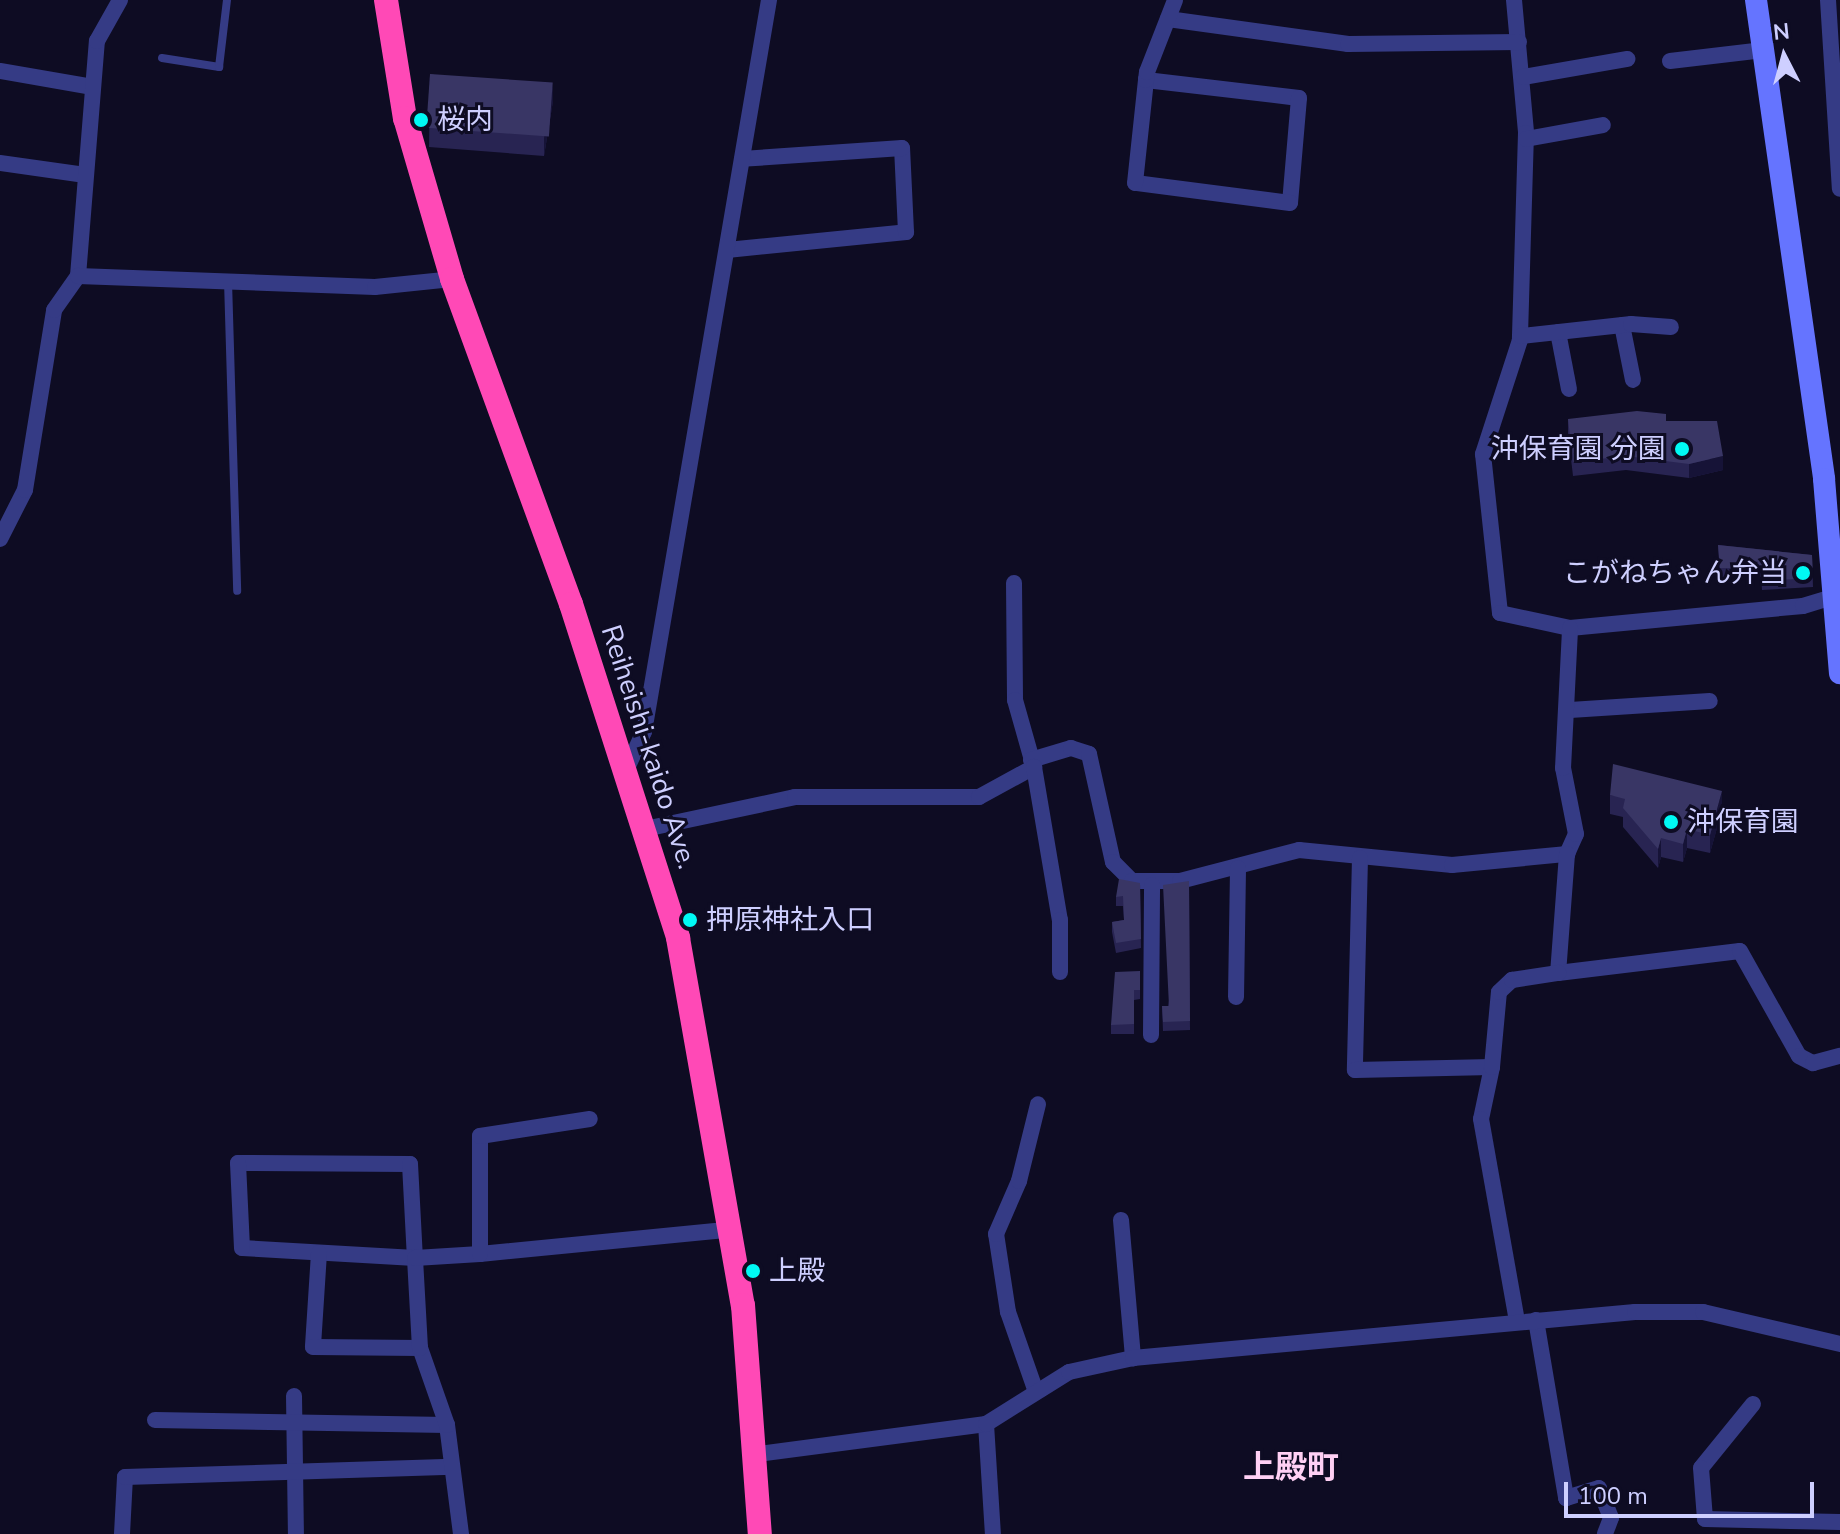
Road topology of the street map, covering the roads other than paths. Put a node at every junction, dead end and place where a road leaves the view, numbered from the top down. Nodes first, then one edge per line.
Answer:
1 (120, 0) edge
2 (227, 0) edge
3 (386, 0) edge
4 (769, 0) edge
5 (1175, 0) edge
6 (1514, 0) edge
7 (1756, 0) edge
8 (1828, 0) edge
9 (1168, 19) junction
10 (1519, 42) junction
11 (1763, 50) junction
12 (162, 58) dead end
13 (1627, 59) dead end
14 (1670, 61) dead end
15 (0, 71) edge
16 (1523, 77) junction
17 (1146, 80) junction
18 (93, 87) junction
19 (1603, 125) dead end
20 (1526, 139) junction
21 (742, 159) junction
22 (0, 163) edge
23 (85, 175) junction
24 (1840, 189) edge
25 (727, 250) junction
26 (78, 276) junction
27 (452, 279) junction
28 (228, 280) junction
29 (1622, 325) junction
30 (1671, 327) dead end
31 (1558, 332) junction
32 (1521, 336) junction
33 (1633, 380) dead end
34 (1569, 389) dead end
35 (0, 539) edge
36 (1014, 583) dead end
37 (237, 591) dead end
38 (1837, 596) edge
39 (1570, 628) junction
40 (1840, 673) edge
41 (1710, 701) dead end
42 (1570, 710) junction
43 (1032, 763) junction
44 (627, 768) junction
45 (645, 829) junction
46 (1567, 854) junction
47 (1360, 858) junction
48 (1238, 868) junction
49 (1152, 885) junction
50 (1060, 972) dead end
51 (1558, 973) junction
52 (1236, 997) dead end
53 (1151, 1035) dead end
54 (1840, 1056) edge
55 (1492, 1067) junction
56 (1038, 1104) dead end
57 (590, 1119) dead end
58 (1121, 1220) dead end
59 (733, 1229) junction
60 (319, 1253) junction
61 (480, 1254) junction
62 (415, 1258) junction
63 (1536, 1320) junction
64 (1517, 1321) junction
65 (1840, 1344) edge
66 (420, 1348) junction
67 (1133, 1358) junction
68 (1035, 1389) junction
69 (294, 1396) dead end
70 (1753, 1404) dead end
71 (155, 1420) dead end
72 (295, 1421) junction
73 (986, 1424) junction
74 (447, 1425) junction
75 (758, 1454) junction
76 (452, 1467) junction
77 (295, 1472) junction
78 (1840, 1522) edge
79 (1773, 1527) edge
80 (122, 1534) edge
81 (296, 1534) edge
82 (461, 1534) edge
83 (760, 1534) edge
84 (993, 1534) edge
85 (1605, 1534) edge

1 - 18 street
2 - 12 lane
3 - 27 highway, Reiheishi-kaido Ave.
4 - 21 street
5 - 9 street
6 - 10 street
7 - 11 street
8 - 24 street
9 - 10 street
9 - 17 street
10 - 16 street
11 - 14 street
11 - 38 street
13 - 16 street
15 - 18 street
16 - 20 street
17 - 17 street
18 - 23 street
19 - 20 street
20 - 32 street
21 - 25 street
21 - 25 street
22 - 23 street
23 - 26 street
25 - 44 street
26 - 28 street
26 - 35 street
27 - 28 street
27 - 44 highway, Reiheishi-kaido Ave.
28 - 37 lane
29 - 30 street
29 - 31 street
29 - 33 street
31 - 32 street
31 - 34 street
32 - 39 street
36 - 43 street
38 - 39 street
38 - 40 street
39 - 42 street
41 - 42 street
42 - 46 street
43 - 45 street
43 - 49 street
43 - 50 street
44 - 45 highway, Reiheishi-kaido Ave.
45 - 59 highway, Reiheishi-kaido Ave.
46 - 47 street
46 - 51 street
47 - 48 street
47 - 55 street
48 - 49 street
48 - 52 street
49 - 53 street
51 - 54 street
51 - 55 street
55 - 64 street
56 - 68 street
57 - 61 street
58 - 67 street
59 - 61 street
59 - 75 highway, Reiheishi-kaido Ave.
60 - 62 street
60 - 62 street
60 - 66 street
61 - 62 street
62 - 66 street
63 - 64 street
63 - 65 street
63 - 85 street
64 - 67 street
66 - 74 street
67 - 68 street
68 - 73 street
69 - 72 street
70 - 79 street
71 - 72 street
72 - 74 street
72 - 77 street
73 - 75 street
73 - 84 street
74 - 76 street
75 - 83 highway, Reiheishi-kaido Ave.
76 - 77 street
76 - 82 street
77 - 80 street
77 - 81 street
78 - 79 street

